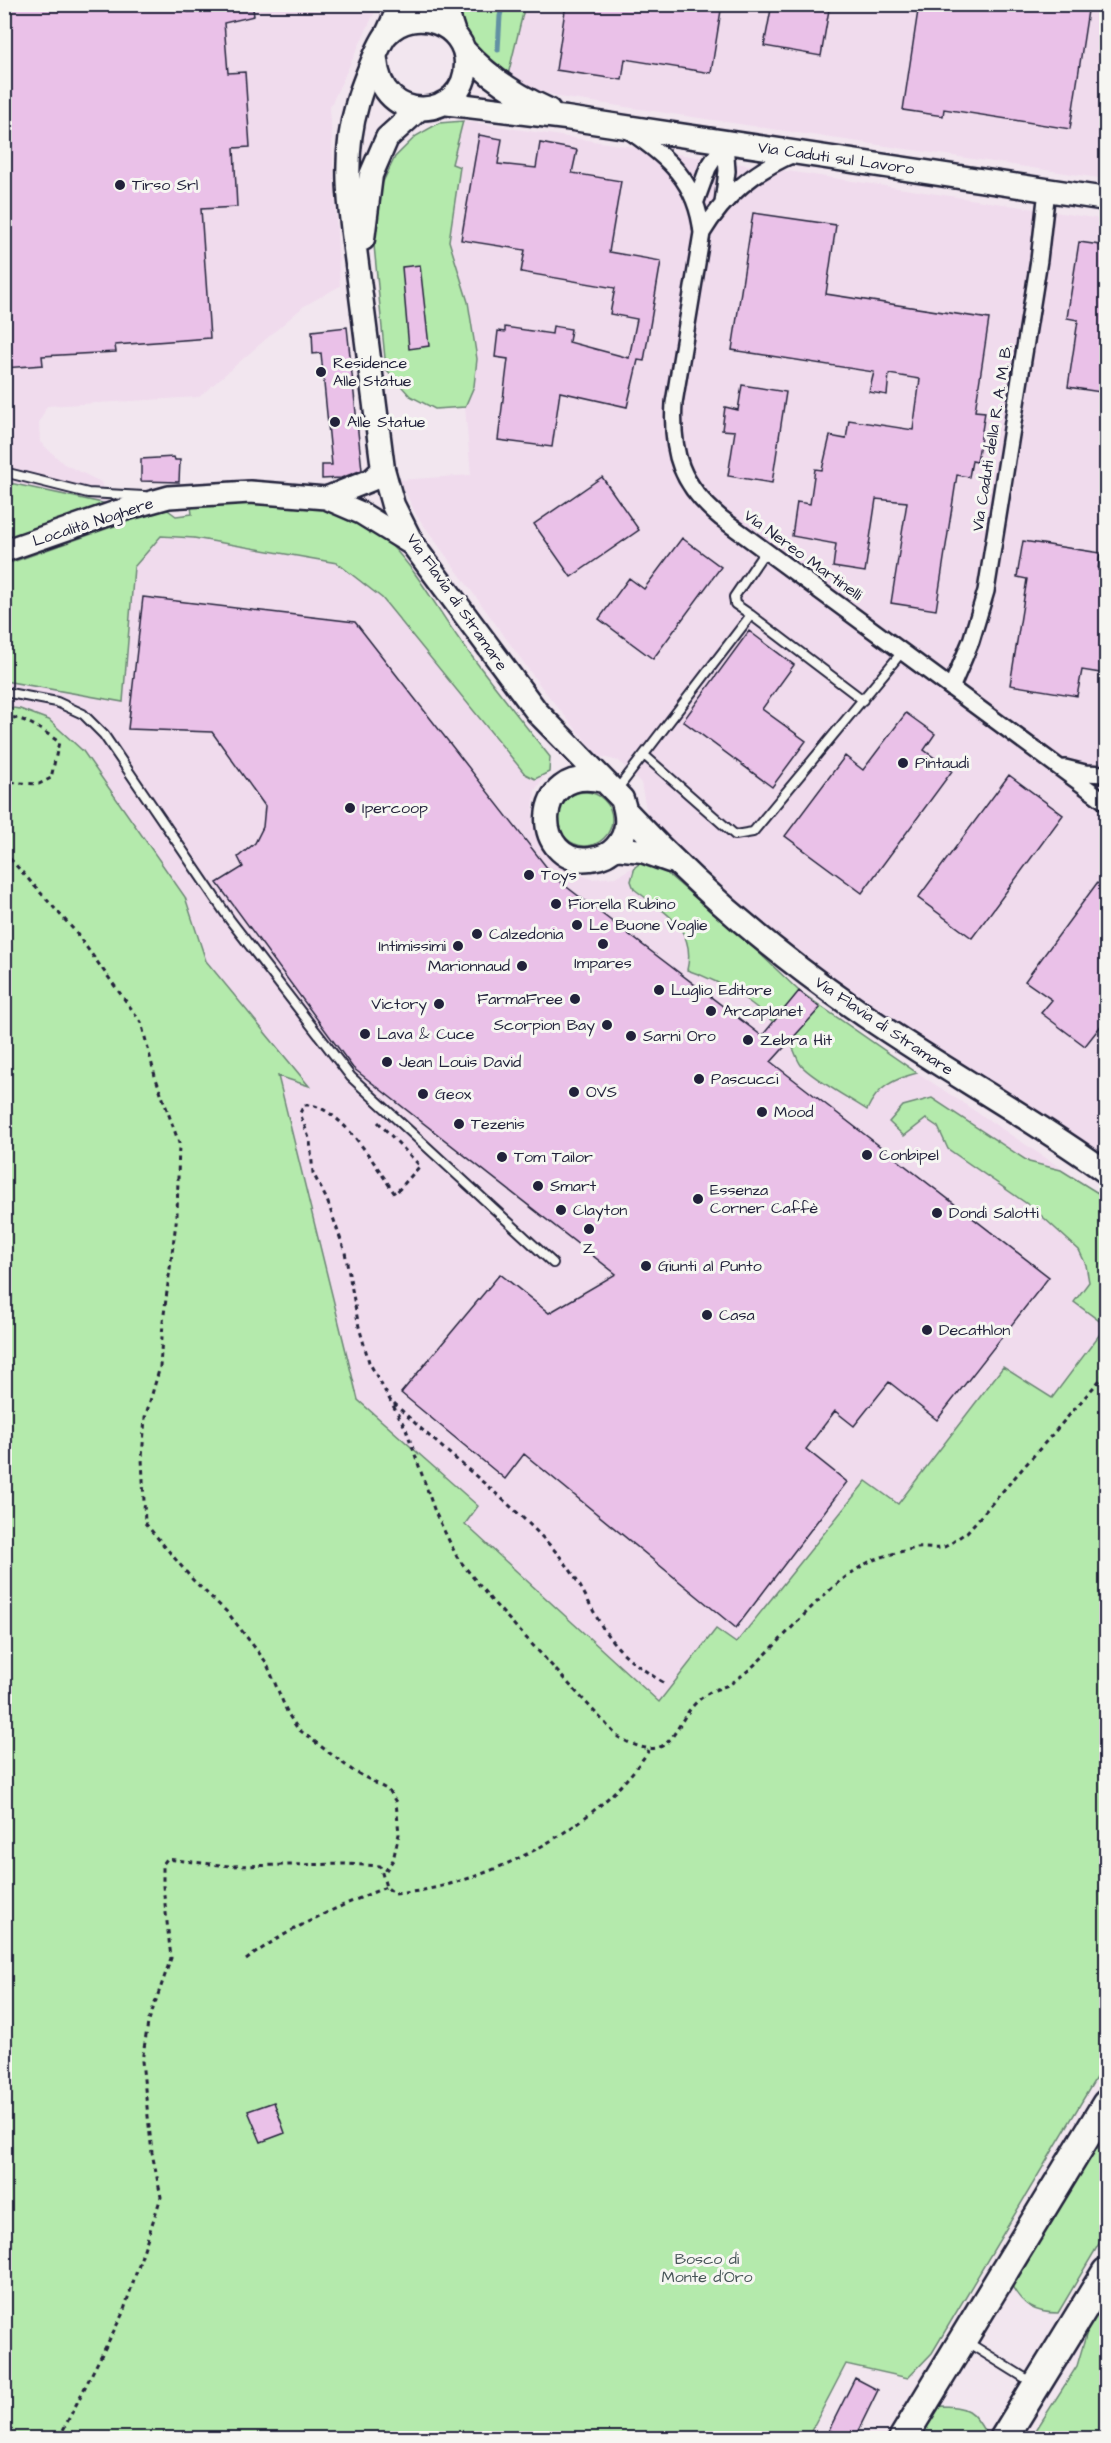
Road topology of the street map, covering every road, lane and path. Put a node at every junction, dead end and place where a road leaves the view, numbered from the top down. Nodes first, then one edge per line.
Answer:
1 (400, 4) edge
2 (445, 4) edge
3 (386, 35) junction
4 (459, 42) junction
5 (376, 60) junction
6 (443, 103) junction
7 (419, 109) junction
8 (566, 118) junction
9 (624, 127) junction
10 (725, 142) junction
11 (797, 153) junction
12 (1047, 190) junction
13 (1107, 199) edge
14 (696, 201) junction
15 (723, 203) junction
16 (702, 233) junction
17 (361, 289) junction
18 (383, 468) junction
19 (4, 472) edge
20 (169, 497) junction
21 (326, 498) junction
22 (413, 545) junction
23 (766, 550) junction
24 (4, 551) edge
25 (751, 615) junction
26 (903, 650) junction
27 (952, 686) junction
28 (4, 692) edge
29 (863, 700) junction
30 (4, 717) edge
31 (551, 727) junction
32 (644, 755) junction
33 (1058, 766) junction
34 (1107, 774) edge
35 (4, 782) edge
36 (564, 784) junction
37 (610, 786) junction
38 (1107, 802) edge
39 (627, 812) junction
40 (615, 848) junction
41 (4, 852) edge
42 (675, 863) junction
43 (376, 1119) dead end
44 (1107, 1172) edge
45 (553, 1263) dead end
46 (1107, 1373) edge
47 (391, 1399) junction
48 (666, 1684) dead end
49 (649, 1750) junction
50 (384, 1873) junction
51 (386, 1887) junction
52 (246, 1960) dead end
53 (1107, 2104) edge
54 (1107, 2272) edge
55 (962, 2339) junction
56 (1037, 2386) junction
57 (59, 2439) edge
58 (903, 2439) edge
59 (1005, 2439) edge

1 - 3 main road, Via Flavia di Stramare
2 - 4 main road
3 - 4 main road
3 - 5 main road, Via Flavia di Stramare
4 - 6 main road
4 - 8 main road, Via Caduti sul Lavoro
5 - 7 main road
5 - 17 main road, Via Flavia di Stramare
6 - 7 main road, Via Flavia di Stramare
6 - 8 main road, Via Caduti sul Lavoro
7 - 17 main road, Via Flavia di Stramare
8 - 9 main road, Via Caduti sul Lavoro
9 - 10 main road, Via Caduti sul Lavoro
9 - 14 street, Via Nereo Martinelli
10 - 11 main road, Via Caduti sul Lavoro
10 - 14 street
10 - 15 street, Via Nereo Martinelli
11 - 12 main road, Via Caduti sul Lavoro
11 - 15 street, Via Nereo Martinelli
12 - 13 main road, Via Caduti sul Lavoro
12 - 27 street, Via Caduti della R. A. M. B.
14 - 16 street, Via Nereo Martinelli
15 - 16 street, Via Nereo Martinelli
16 - 23 street, Via Nereo Martinelli
17 - 18 main road, Via Flavia di Stramare
18 - 21 main road, Località Noghere
18 - 22 main road, Via Flavia di Stramare
19 - 20 lane
20 - 21 main road, Località Noghere
20 - 24 main road, Località Noghere
21 - 22 main road, Località Noghere
22 - 31 main road, Via Flavia di Stramare
23 - 25 lane
23 - 26 street, Via Nereo Martinelli
25 - 29 lane
25 - 32 lane
26 - 27 street, Via Nereo Martinelli
26 - 29 lane
27 - 33 street, Via Nereo Martinelli
28 - 45 lane
29 - 32 lane
30 - 35 path
31 - 36 main road, Via Flavia di Stramare
31 - 37 main road, Via Flavia di Stramare
32 - 37 lane
33 - 34 street
33 - 38 street, Via Nereo Martinelli
36 - 37 main road
36 - 40 main road
37 - 39 main road, Via Flavia di Stramare
39 - 40 main road
39 - 42 main road, Via Flavia di Stramare
40 - 42 main road, Via Flavia di Stramare
41 - 50 path
42 - 44 main road, Via Flavia di Stramare
43 - 47 path
46 - 49 path
47 - 48 path
47 - 49 path
49 - 51 path
50 - 51 path
50 - 57 path
51 - 52 path
53 - 55 highway
54 - 56 highway
55 - 56 lane
55 - 58 highway
56 - 59 highway

